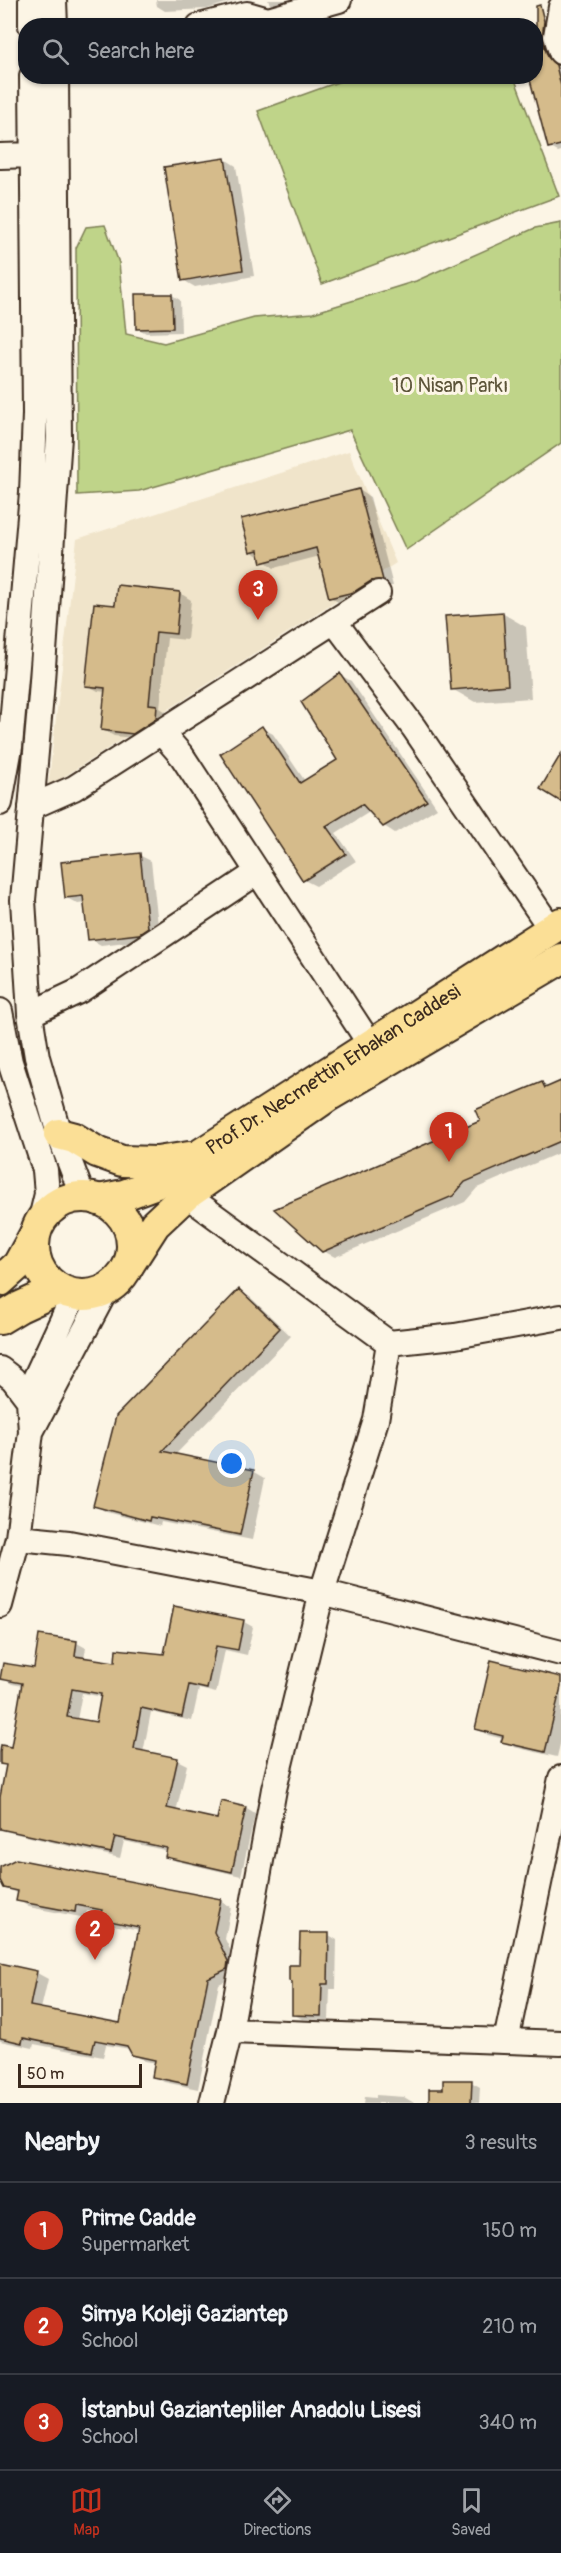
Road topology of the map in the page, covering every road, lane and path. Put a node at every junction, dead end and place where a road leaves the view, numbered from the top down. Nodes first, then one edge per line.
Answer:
1 (31, 0) edge
2 (54, 0) edge
3 (339, 0) edge
4 (561, 7) edge
5 (31, 18) edge
6 (55, 18) edge
7 (231, 18) edge
8 (261, 18) edge
9 (275, 18) edge
10 (561, 52) edge
11 (32, 84) edge
12 (56, 84) edge
13 (34, 155) junction
14 (0, 156) edge
15 (378, 593) dead end
16 (334, 621) junction
17 (161, 732) junction
18 (5, 746) edge
19 (0, 803) edge
20 (31, 807) junction
21 (258, 872) junction
22 (556, 926) edge
23 (561, 958) edge
24 (0, 1011) edge
25 (30, 1014) junction
26 (370, 1044) junction
27 (59, 1134) junction
28 (195, 1158) junction
29 (186, 1195) junction
30 (91, 1198) junction
31 (38, 1226) junction
32 (128, 1266) junction
33 (0, 1281) edge
34 (106, 1290) junction
35 (66, 1292) junction
36 (561, 1317) edge
37 (0, 1319) edge
38 (389, 1343) junction
39 (0, 1369) edge
40 (29, 1400) junction
41 (31, 1432) junction
42 (18, 1538) junction
43 (322, 1592) junction
44 (0, 1605) edge
45 (561, 1653) edge
46 (561, 1778) edge
47 (230, 2031) junction
48 (506, 2040) junction
49 (561, 2043) edge
50 (212, 2103) edge

1 - 5 street
2 - 6 street
3 - 9 street
4 - 10 street
7 - 8 street
11 - 13 street
12 - 20 street
13 - 14 street
13 - 18 street
15 - 16 street
16 - 17 street
16 - 22 street
17 - 20 street
17 - 21 street
18 - 19 street
20 - 25 street
21 - 25 street
21 - 26 street
22 - 26 main road, Prof.Dr. Necmettin Erbakan Caddesi
23 - 29 main road, Prof.Dr. Necmettin Erbakan Caddesi
24 - 31 street
25 - 27 street
26 - 28 main road, Prof.Dr. Necmettin Erbakan Caddesi
27 - 28 main road
27 - 30 street
28 - 30 main road, Prof.Dr. Necmettin Erbakan Caddesi
29 - 32 main road, Prof.Dr. Necmettin Erbakan Caddesi
29 - 38 street
30 - 31 main road
30 - 32 main road
31 - 33 main road
31 - 35 main road
32 - 34 main road
34 - 35 main road
34 - 41 street
35 - 37 main road
35 - 40 street
36 - 38 street
38 - 43 street
39 - 40 street
40 - 41 street
41 - 42 street
42 - 43 street
42 - 44 street
43 - 45 street
43 - 47 street
46 - 48 street
47 - 48 street
47 - 50 street
48 - 49 street

